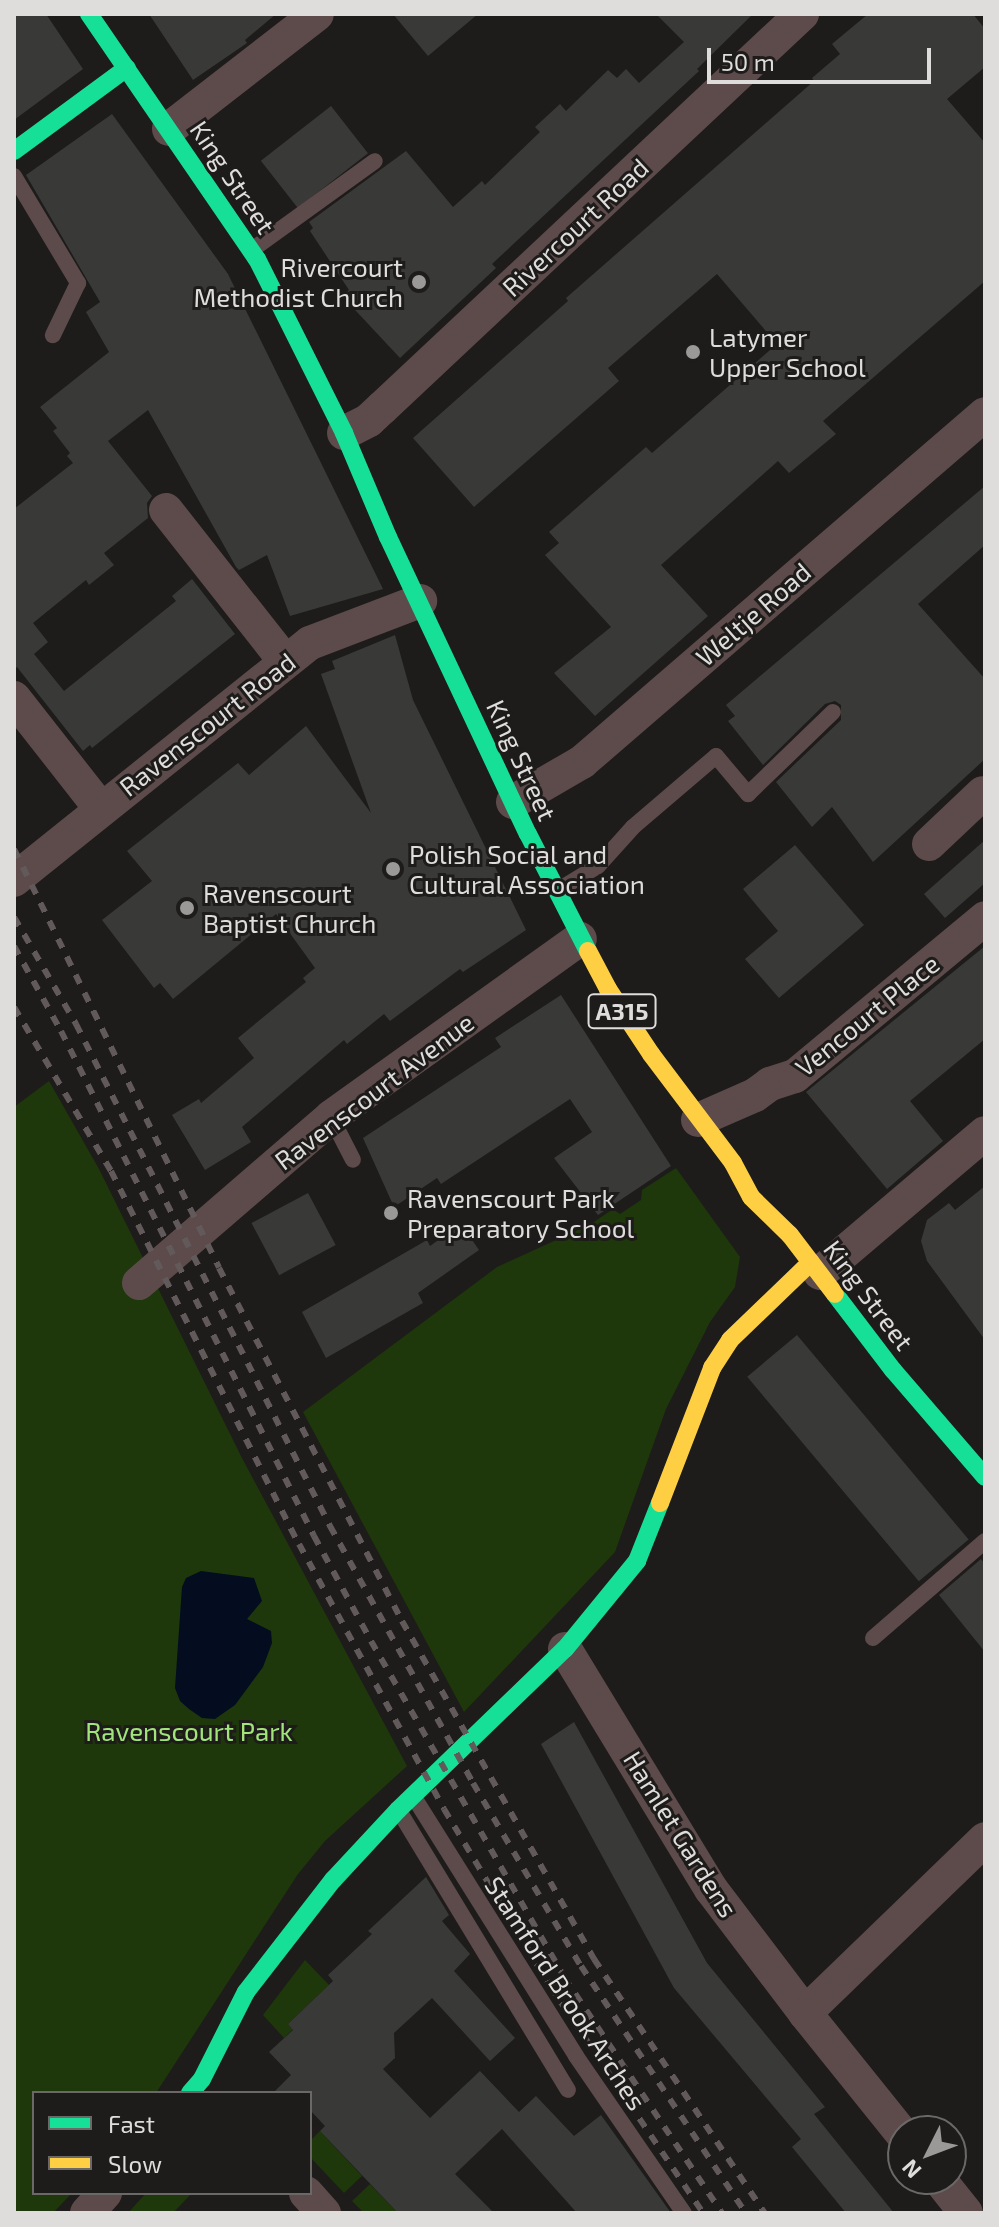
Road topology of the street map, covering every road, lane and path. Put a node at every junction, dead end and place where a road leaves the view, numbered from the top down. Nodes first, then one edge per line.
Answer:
1 (89, 14) edge
2 (317, 14) edge
3 (802, 14) edge
4 (127, 68) junction
5 (169, 129) junction
6 (14, 151) edge
7 (375, 161) dead end
8 (14, 176) edge
9 (252, 250) junction
10 (53, 335) dead end
11 (985, 414) edge
12 (344, 433) junction
13 (166, 510) dead end
14 (420, 601) junction
15 (285, 661) junction
16 (14, 698) edge
17 (833, 712) dead end
18 (984, 793) edge
19 (513, 802) junction
20 (101, 809) junction
21 (929, 844) dead end
22 (14, 880) edge
23 (556, 891) junction
24 (985, 918) edge
25 (580, 939) junction
26 (327, 1120) junction
27 (698, 1120) junction
28 (985, 1133) edge
29 (353, 1160) dead end
30 (816, 1268) junction
31 (139, 1283) dead end
32 (985, 1477) edge
33 (985, 1541) edge
34 (873, 1638) dead end
35 (565, 1649) junction
36 (413, 1795) junction
37 (398, 1810) junction
38 (985, 1839) edge
39 (805, 2013) junction
40 (202, 2088) edge
41 (568, 2090) dead end
42 (887, 2115) edge
43 (103, 2195) edge
44 (308, 2195) edge
45 (952, 2195) edge
46 (87, 2213) edge
47 (324, 2213) edge
48 (684, 2213) edge
49 (966, 2213) edge

1 - 4 main road, King Street / A315
2 - 5 street
3 - 12 street, Rivercourt Road
4 - 5 main road, King Street / A315
4 - 6 main road
5 - 9 main road, King Street / A315
7 - 9 lane
8 - 10 lane
9 - 12 main road, King Street / A315
11 - 19 street, Weltje Road
12 - 14 main road, King Street / A315
13 - 15 street
14 - 15 street, Ravenscourt Road
14 - 19 main road, King Street / A315
15 - 20 street, Ravenscourt Road
16 - 20 street
17 - 23 lane
18 - 21 street
19 - 23 main road, King Street / A315
20 - 22 street, Ravenscourt Road
23 - 25 main road, King Street / A315
24 - 27 street, Vencourt Place
25 - 26 street, Ravenscourt Avenue
25 - 27 main road, King Street / A315
26 - 29 lane
26 - 31 street, Ravenscourt Avenue
27 - 30 main road, King Street / A315
28 - 30 street
30 - 32 main road, King Street / A315
30 - 35 main road
33 - 34 lane
35 - 36 main road
35 - 39 street, Hamlet Gardens
36 - 37 main road
36 - 48 lane, Stamford Brook Arches
37 - 40 main road
37 - 41 lane
38 - 39 street
39 - 42 street, Hamlet Gardens
43 - 46 street
44 - 47 street
45 - 49 street

